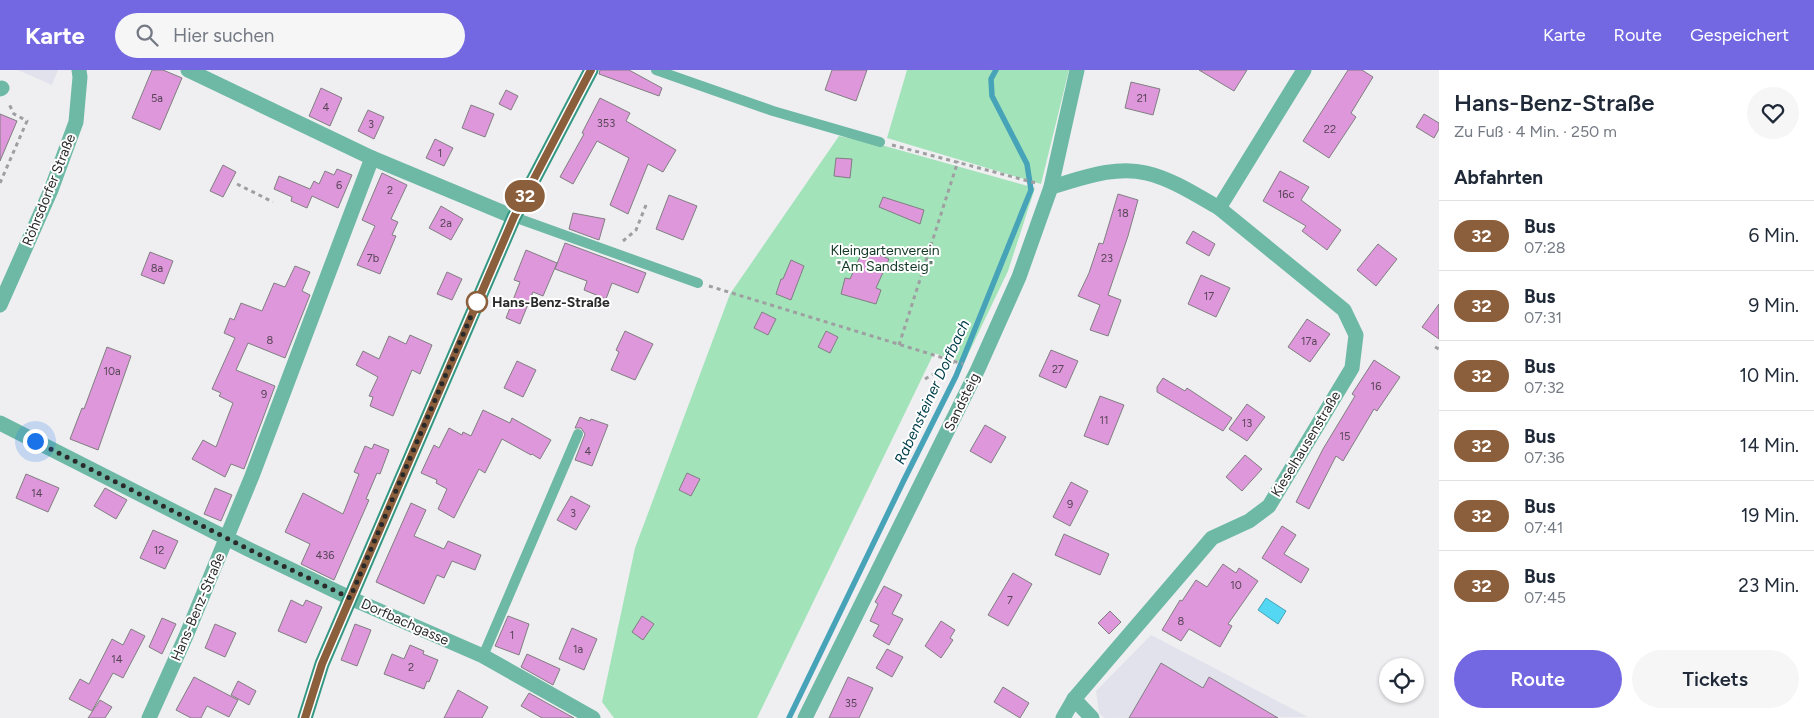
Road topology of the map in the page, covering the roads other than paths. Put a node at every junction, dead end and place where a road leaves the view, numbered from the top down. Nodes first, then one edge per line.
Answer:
1 (79, 70) edge
2 (188, 70) edge
3 (591, 70) edge
4 (656, 70) edge
5 (1077, 70) edge
6 (1304, 70) edge
7 (880, 142) road end
8 (372, 158) junction
9 (1046, 185) junction
10 (1219, 208) junction
11 (514, 217) junction
12 (698, 282) road end
13 (0, 305) edge
14 (0, 423) edge
15 (578, 434) dead end
16 (227, 538) junction
17 (350, 598) junction
18 (483, 656) junction
19 (1074, 699) junction
20 (149, 718) edge
21 (305, 718) edge
22 (593, 718) edge
23 (805, 718) edge
24 (1064, 718) edge
25 (1092, 718) edge

1 - 13 street, Röhrsdorfer Straße
2 - 8 street
3 - 11 street
4 - 7 lane
5 - 9 street, Sandsteig
6 - 10 street
8 - 11 street
8 - 16 street, Hans-Benz-Straße
9 - 10 street, Kieselhausenstraße
9 - 23 street, Sandsteig
10 - 19 street, Kieselhausenstraße
11 - 12 lane
11 - 17 street
14 - 16 street, Dorfbachgasse
15 - 18 lane
16 - 17 street, Dorfbachgasse
16 - 20 street, Hans-Benz-Straße
17 - 18 street, Dorfbachgasse
17 - 21 street
18 - 22 street, Dorfbachgasse
19 - 24 street, Kieselhausenstraße
19 - 25 street

